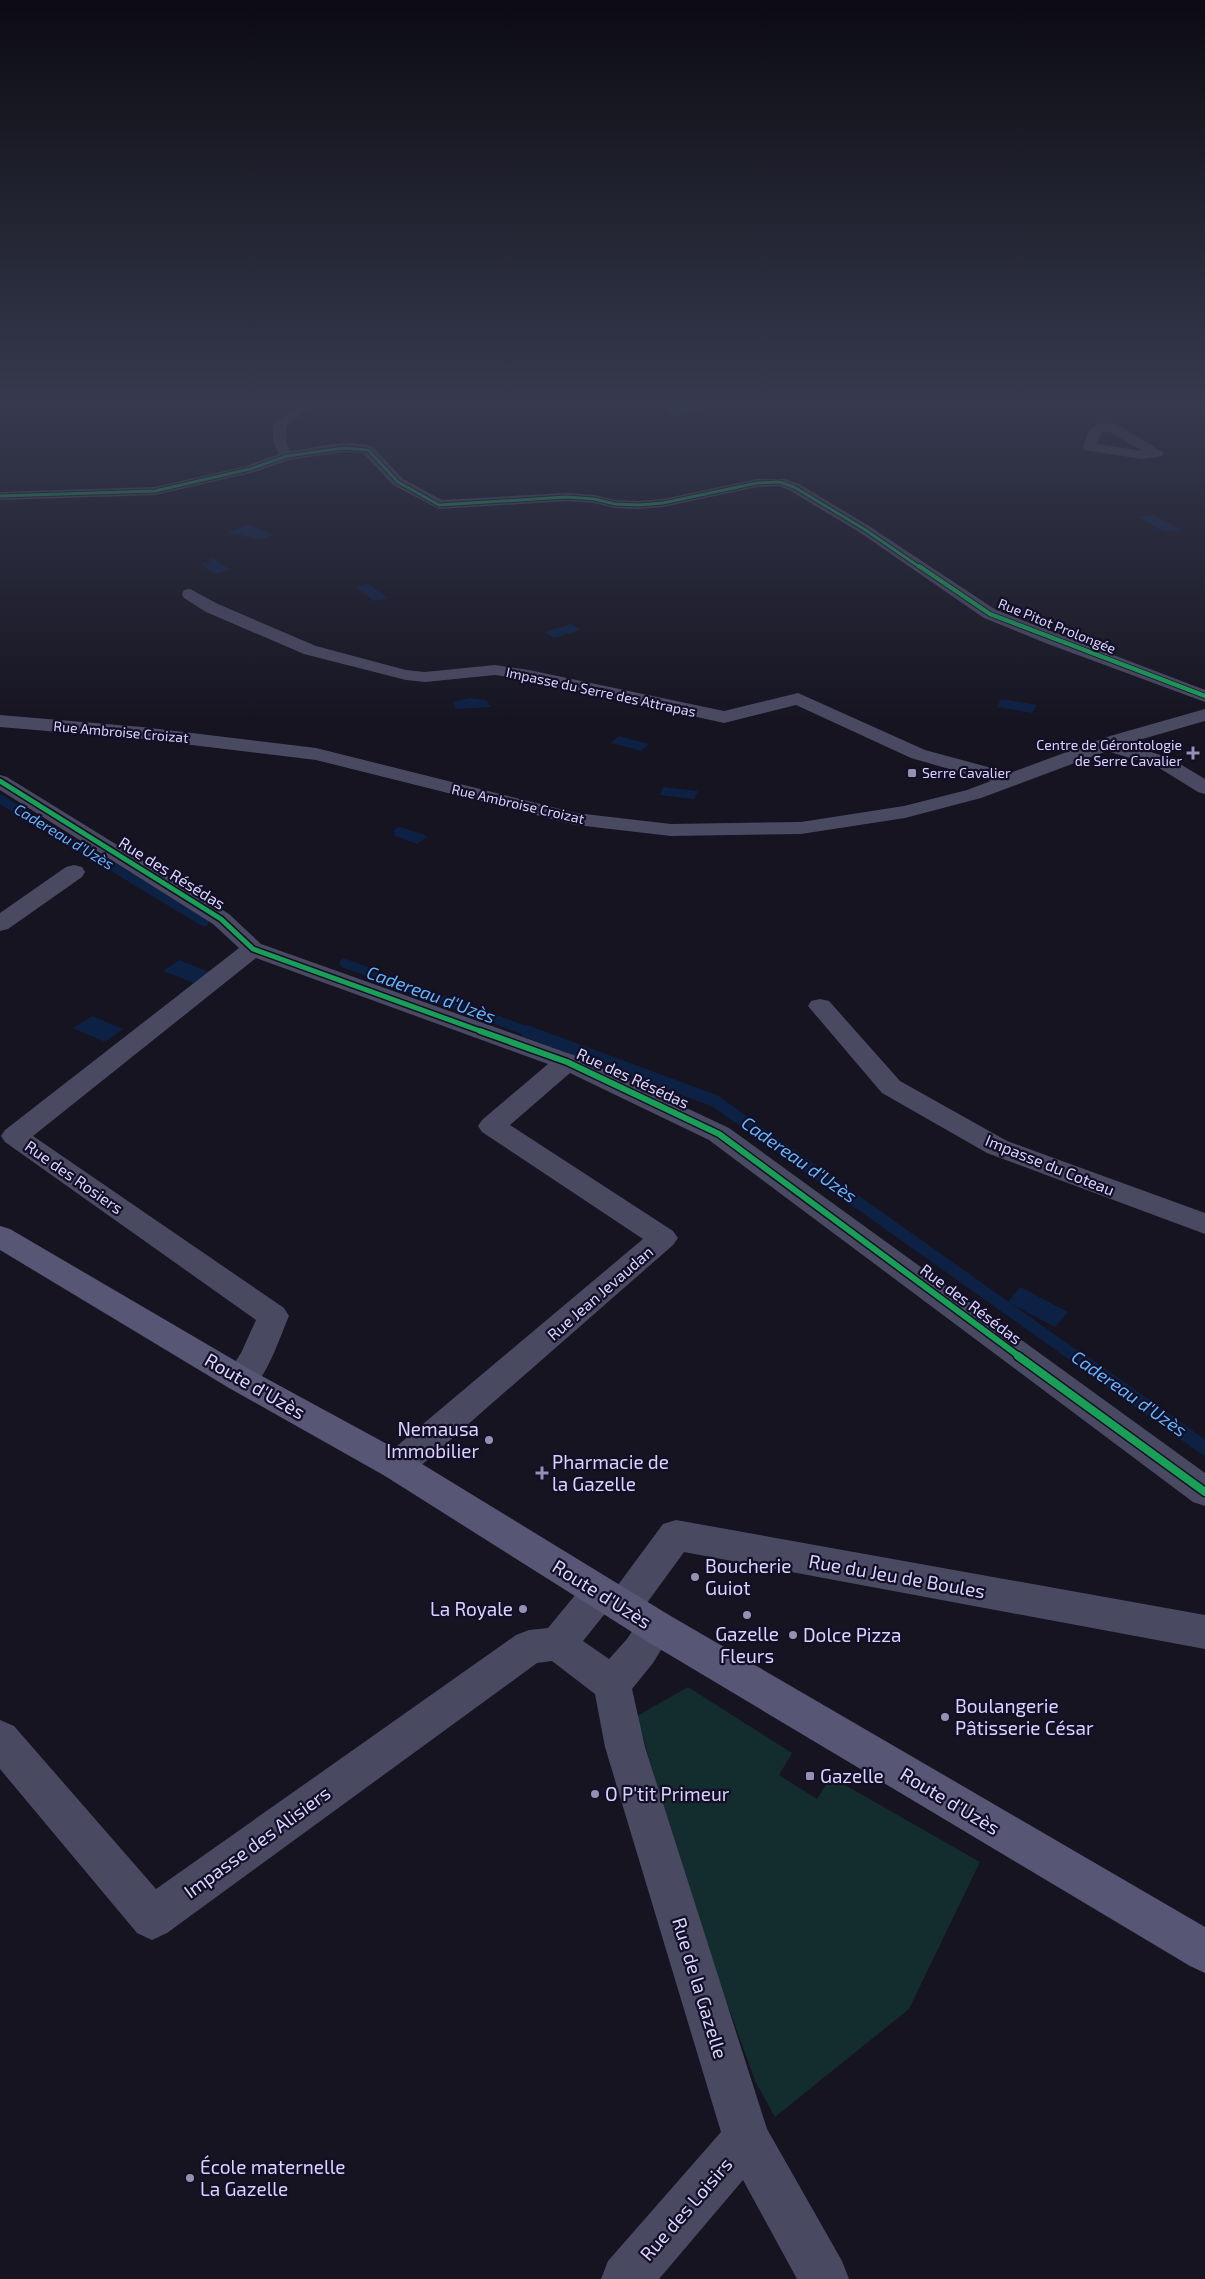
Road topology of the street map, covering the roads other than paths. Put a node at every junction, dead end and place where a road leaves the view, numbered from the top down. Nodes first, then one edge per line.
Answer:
1 (831, 509) edge
2 (190, 594) dead end
3 (1205, 696) edge
4 (1205, 715) edge
5 (0, 721) edge
6 (1106, 744) junction
7 (1010, 780) junction
8 (0, 781) edge
9 (1205, 788) edge
10 (74, 872) dead end
11 (0, 924) edge
12 (253, 949) junction
13 (820, 1006) dead end
14 (567, 1062) junction
15 (1205, 1224) edge
16 (0, 1236) edge
17 (240, 1379) junction
18 (397, 1466) junction
19 (1205, 1492) edge
20 (611, 1600) junction
21 (656, 1627) junction
22 (1205, 1632) edge
23 (558, 1644) junction
24 (612, 1684) junction
25 (0, 1739) edge
26 (1205, 1951) edge
27 (747, 2139) junction
28 (626, 2279) edge
29 (824, 2279) edge

1 - 3 street, Rue Pitot Prolongée
2 - 7 street, Impasse du Serre des Attrapas
4 - 6 street, Rue Ambroise Croizat
5 - 7 street, Rue Ambroise Croizat
6 - 7 street, Rue Ambroise Croizat
6 - 9 street
8 - 12 street, Rue des Résédas
10 - 11 street
12 - 14 street, Rue des Résédas
12 - 17 street, Rue des Rosiers
13 - 15 street, Impasse du Coteau
14 - 18 street, Rue Jean Jevaudan
14 - 19 street, Rue des Résédas
16 - 17 main road, Route d'Uzès
17 - 18 main road, Route d'Uzès
18 - 20 main road, Route d'Uzès
20 - 21 main road, Route d'Uzès
20 - 22 street, Rue du Jeu de Boules
20 - 23 street
21 - 24 street
21 - 26 main road, Route d'Uzès
23 - 24 street
23 - 25 street, Impasse des Alisiers
24 - 27 street, Rue de la Gazelle
27 - 28 street, Rue des Loisirs
27 - 29 street, Rue de la Gazelle

